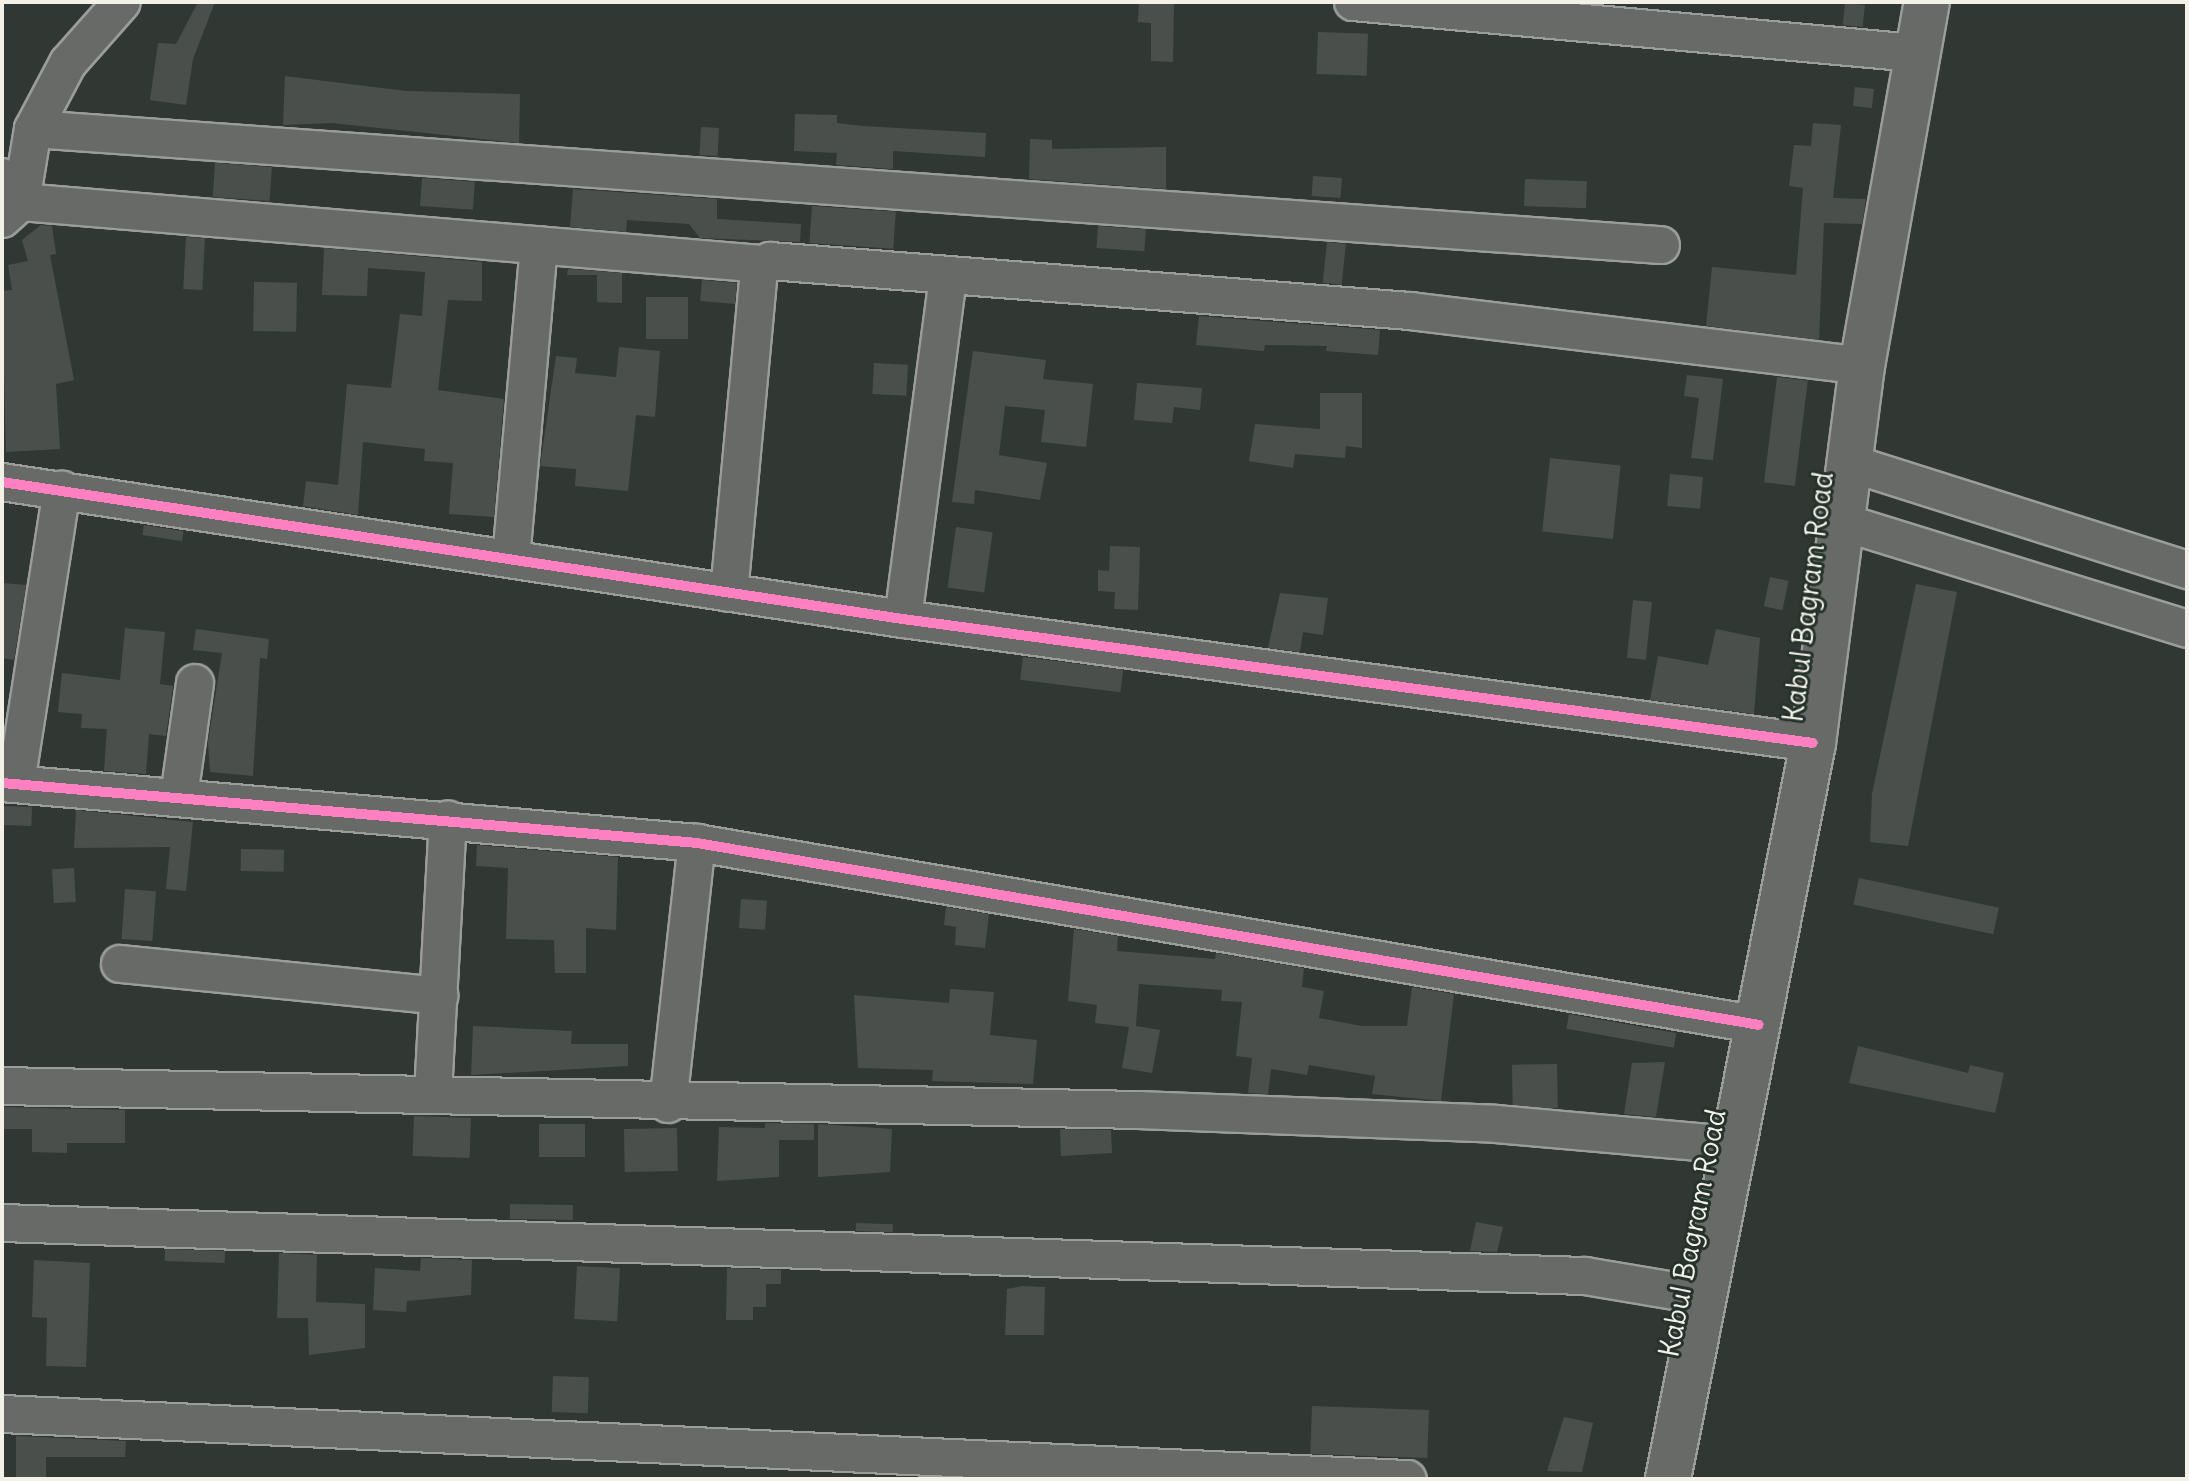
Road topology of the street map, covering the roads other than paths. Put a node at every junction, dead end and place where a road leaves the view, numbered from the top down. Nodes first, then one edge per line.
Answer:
1 (122, 2) edge
2 (1353, 2) edge
3 (1927, 2) edge
4 (1915, 53) junction
5 (33, 129) junction
6 (8, 199) edge
7 (539, 245) junction
8 (1661, 245) dead end
9 (763, 264) junction
10 (948, 277) junction
11 (1862, 366) junction
12 (1850, 463) junction
13 (2, 482) edge
14 (62, 490) junction
15 (1842, 522) junction
16 (511, 559) junction
17 (2187, 570) edge
18 (729, 593) junction
19 (903, 619) junction
20 (2187, 629) edge
21 (195, 683) dead end
22 (1813, 743) junction
23 (9, 783) edge
24 (179, 797) junction
25 (448, 819) junction
26 (697, 843) junction
27 (120, 964) dead end
28 (439, 996) junction
29 (1759, 1025) junction
30 (2, 1086) edge
31 (433, 1094) junction
32 (668, 1104) junction
33 (1733, 1145) junction
34 (2, 1223) edge
35 (1704, 1296) junction
36 (2, 1414) edge
37 (1407, 1479) edge
38 (1668, 1479) edge

1 - 5 street
2 - 4 street
3 - 4 highway, Kabul Bagram Road
4 - 11 highway, Kabul Bagram Road
5 - 6 street
5 - 8 street
6 - 7 street
7 - 9 street
7 - 16 street
9 - 10 street
9 - 18 street
10 - 11 street
10 - 19 street
11 - 12 highway, Kabul Bagram Road
12 - 15 highway, Kabul Bagram Road
12 - 17 street
13 - 14 street
14 - 16 street
14 - 23 street
15 - 20 street
15 - 22 highway, Kabul Bagram Road
16 - 18 street
18 - 19 street
19 - 22 street
21 - 24 street
22 - 29 highway, Kabul Bagram Road
23 - 24 street
24 - 25 street
25 - 26 street
25 - 28 street
26 - 29 street
26 - 32 street
27 - 28 street
28 - 31 street
29 - 33 highway, Kabul Bagram Road
30 - 31 street
31 - 32 street
32 - 33 street
33 - 35 highway, Kabul Bagram Road
34 - 35 street
35 - 38 highway, Kabul Bagram Road
36 - 37 street

